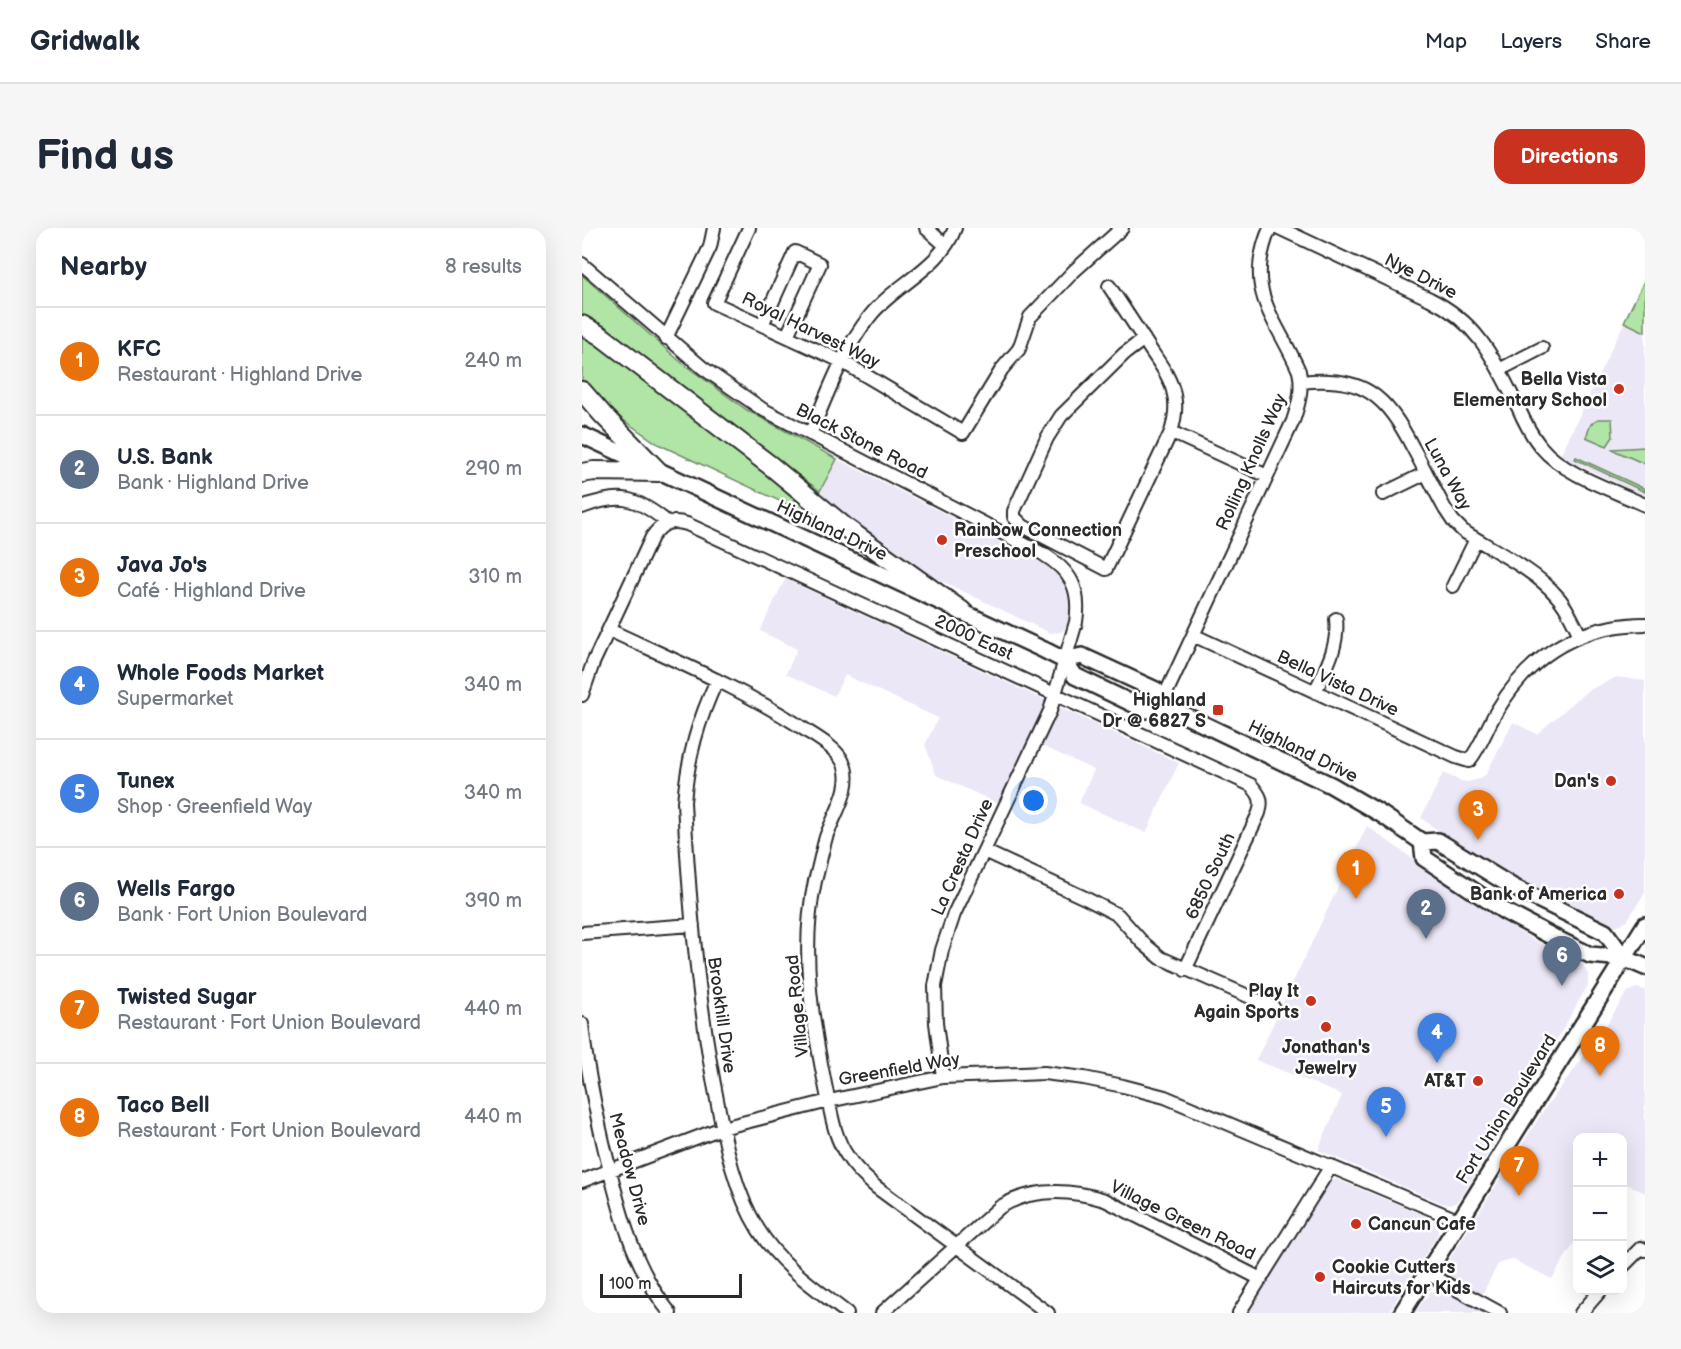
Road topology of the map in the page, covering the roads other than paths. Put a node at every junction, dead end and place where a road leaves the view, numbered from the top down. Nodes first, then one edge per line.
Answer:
1 (714, 228) edge
2 (749, 228) edge
3 (926, 228) edge
4 (956, 228) edge
5 (1122, 228) edge
6 (1270, 228) edge
7 (1279, 228) edge
8 (945, 245) junction
9 (582, 264) edge
10 (1109, 286) dead end
11 (582, 325) edge
12 (762, 325) junction
13 (787, 336) junction
14 (666, 338) junction
15 (1144, 339) junction
16 (1542, 348) dead end
17 (843, 363) junction
18 (1499, 370) junction
19 (1301, 382) junction
20 (582, 391) edge
21 (1171, 432) junction
22 (810, 434) junction
23 (582, 435) edge
24 (659, 472) junction
25 (582, 473) edge
26 (1426, 473) junction
27 (1267, 476) junction
28 (1383, 494) dead end
29 (1645, 505) edge
30 (582, 507) edge
31 (667, 522) junction
32 (1476, 539) junction
33 (1452, 586) dead end
34 (962, 611) junction
35 (1336, 619) dead end
36 (1645, 624) edge
37 (609, 630) junction
38 (1193, 635) junction
39 (1580, 635) junction
40 (1064, 660) junction
41 (717, 680) junction
42 (1316, 692) junction
43 (1053, 693) junction
44 (582, 695) edge
45 (1161, 704) junction
46 (1260, 795) joint
47 (1422, 842) junction
48 (984, 851) junction
49 (693, 925) junction
50 (1645, 925) edge
51 (582, 933) edge
52 (1624, 958) junction
53 (1645, 967) edge
54 (1185, 970) junction
55 (1273, 1007) dead end
56 (582, 1024) edge
57 (943, 1077) junction
58 (828, 1101) junction
59 (722, 1128) junction
60 (1331, 1166) junction
61 (609, 1170) junction
62 (582, 1181) edge
63 (1460, 1221) junction
64 (956, 1246) junction
65 (1643, 1249) edge
66 (1627, 1263) edge
67 (1427, 1273) junction
68 (1261, 1279) junction
69 (1597, 1295) edge
70 (670, 1313) edge
71 (847, 1313) edge
72 (882, 1313) edge
73 (1048, 1313) edge
74 (1239, 1313) edge
75 (1402, 1313) edge
76 (1500, 1313) edge
77 (1581, 1313) edge

1 - 14 street
2 - 12 street, Royal Harvest Way
3 - 8 street
4 - 8 street
5 - 17 street, Royal Harvest Way
6 - 19 street, Rolling Knolls Way
7 - 18 street, Nye Drive
8 - 17 street
9 - 14 street, Black Stone Road
10 - 15 street
11 - 34 highway
12 - 13 street, Royal Harvest Way
12 - 13 street
13 - 17 street, Royal Harvest Way
14 - 22 street, Black Stone Road
15 - 21 street
15 - 21 street
16 - 18 street
17 - 22 street
18 - 29 street, Nye Drive
19 - 26 street, Luna Way
19 - 27 street, Rolling Knolls Way
20 - 24 highway
21 - 27 street
22 - 40 street, Black Stone Road
23 - 24 main road, Highland Drive
24 - 25 highway
24 - 34 main road, Highland Drive
26 - 28 street
26 - 32 street, Luna Way
27 - 38 street, Rolling Knolls Way
30 - 31 street
31 - 37 street
31 - 43 street, 2000 East
32 - 33 street
32 - 39 street, Luna Way
34 - 40 main road, Highland Drive
35 - 42 street
36 - 39 street
37 - 41 street, Village Road
37 - 44 street
38 - 42 street, Bella Vista Drive
38 - 45 street, Rolling Knolls Way
39 - 42 street, Bella Vista Drive
40 - 43 street, La Cresta Drive
40 - 45 main road, Highland Drive
40 - 45 main road, Highland Drive
41 - 49 street, Brookhill Drive
41 - 58 street, Village Road
43 - 46 street, 2000 East
43 - 48 street, La Cresta Drive
45 - 47 main road, Highland Drive
46 - 54 street, 6850 South
47 - 52 main road, Highland Drive
47 - 52 main road, Highland Drive
48 - 54 street
48 - 57 street, La Cresta Drive
49 - 51 street
49 - 59 street, Brookhill Drive
50 - 52 main road, Fort Union Boulevard
52 - 53 main road, Highland Drive
52 - 63 main road, Fort Union Boulevard
54 - 55 street
56 - 61 street, Meadow Drive
57 - 58 street, Greenfield Way
57 - 60 street, Greenfield Way
58 - 59 street, Greenfield Way
58 - 64 street, Village Road
59 - 61 street, Greenfield Way
59 - 71 street, Brookhill Drive
60 - 63 street, Greenfield Way
60 - 68 street
61 - 62 street, Greenfield Way
61 - 70 street, Meadow Drive
63 - 67 main road, Fort Union Boulevard
64 - 68 street, Village Green Road
64 - 72 street, Village Green Road
64 - 73 street, Village Road
65 - 66 street
67 - 75 main road, Fort Union Boulevard
67 - 76 street
68 - 74 street
69 - 77 street

